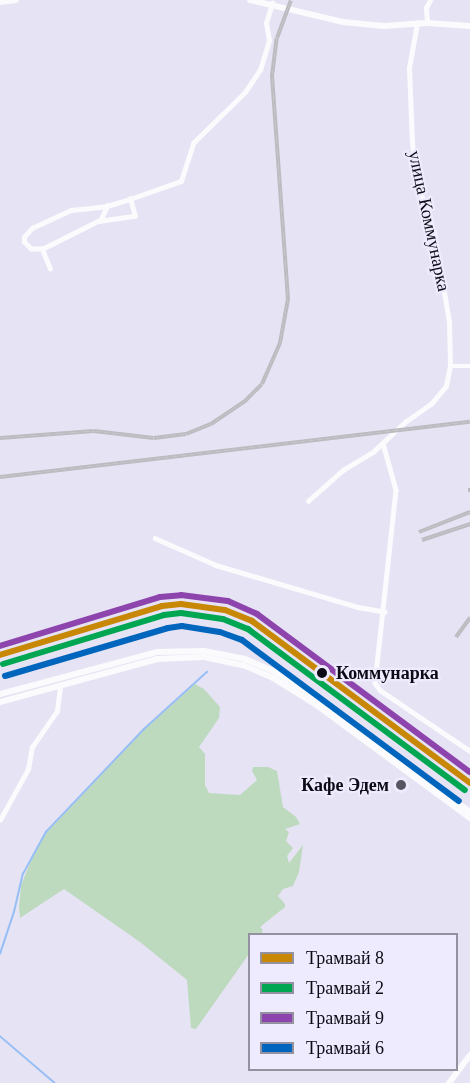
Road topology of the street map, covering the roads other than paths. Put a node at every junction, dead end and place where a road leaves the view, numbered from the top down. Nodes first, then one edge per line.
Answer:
1 (16, 0) edge
2 (250, 0) edge
3 (429, 0) edge
4 (0, 2) edge
5 (272, 3) junction
6 (417, 23) junction
7 (427, 23) junction
8 (470, 26) edge
9 (130, 199) junction
10 (107, 206) junction
11 (100, 221) junction
12 (42, 249) junction
13 (50, 269) dead end
14 (450, 366) junction
15 (470, 366) edge
16 (383, 443) junction
17 (308, 501) dead end
18 (154, 538) dead end
19 (384, 612) junction
20 (60, 685) junction
21 (0, 693) edge
22 (0, 702) edge
23 (470, 751) edge
24 (470, 812) edge
25 (470, 818) edge
26 (0, 820) edge
27 (470, 1055) edge
28 (449, 1083) edge

1 - 4 main road
2 - 5 main road
3 - 7 street
5 - 6 main road
5 - 9 street
6 - 7 main road
6 - 14 street, улица Коммунарка
7 - 8 main road
9 - 10 street
9 - 11 street
10 - 11 street
10 - 12 street
11 - 12 street
12 - 13 street
14 - 15 street
14 - 16 street, улица Коммунарка
16 - 17 street
16 - 19 street
18 - 19 street
19 - 23 street
20 - 22 main road
20 - 25 main road
20 - 26 street
21 - 24 main road
27 - 28 main road

